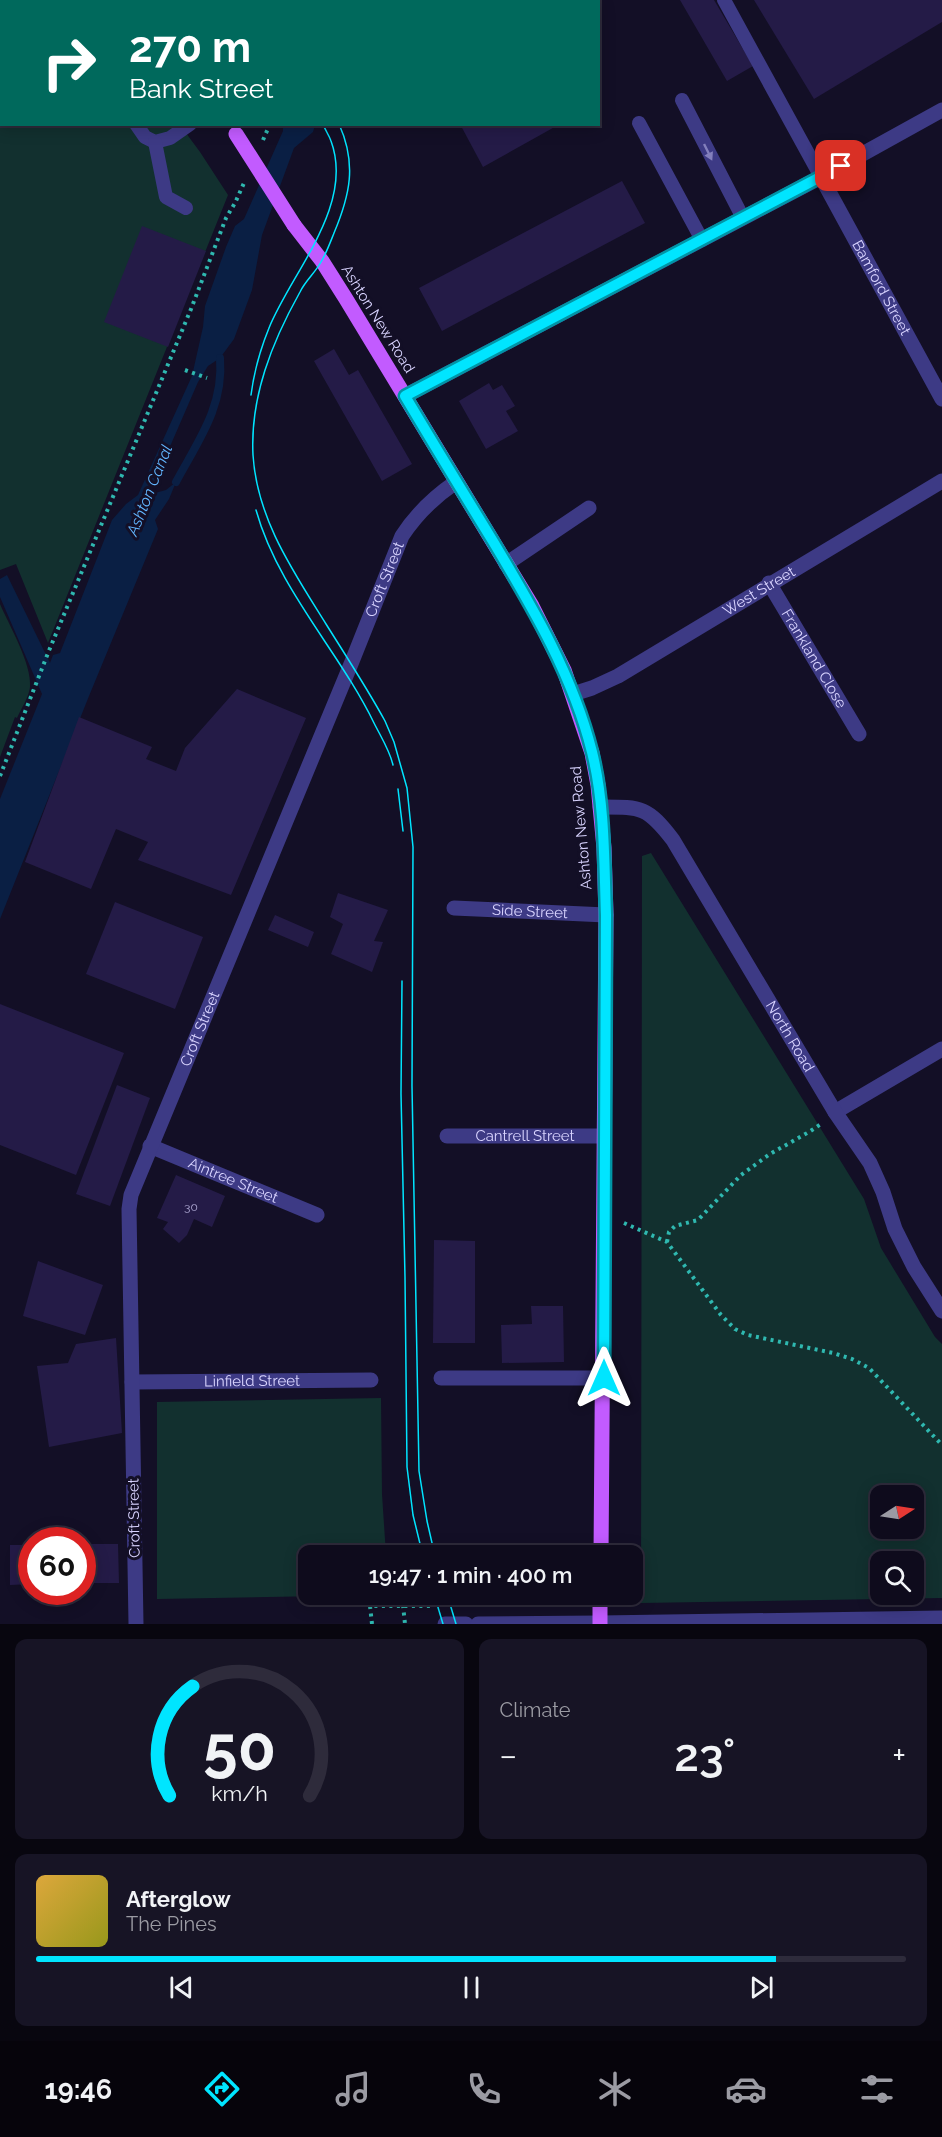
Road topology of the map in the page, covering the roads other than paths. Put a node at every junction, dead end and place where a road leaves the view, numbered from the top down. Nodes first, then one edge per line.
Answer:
1 (724, 0) edge
2 (682, 100) dead end
3 (942, 110) edge
4 (639, 123) dead end
5 (137, 126) edge
6 (187, 126) edge
7 (233, 129) edge
8 (155, 142) junction
9 (821, 177) junction
10 (186, 208) dead end
11 (743, 218) junction
12 (702, 240) junction
13 (405, 396) junction
14 (942, 399) edge
15 (942, 481) edge
16 (456, 482) junction
17 (589, 508) dead end
18 (506, 564) junction
19 (769, 584) junction
20 (573, 694) junction
21 (859, 734) dead end
22 (600, 807) junction
23 (454, 908) dead end
24 (606, 915) junction
25 (942, 1049) edge
26 (835, 1112) junction
27 (447, 1136) dead end
28 (604, 1136) junction
29 (150, 1146) junction
30 (317, 1215) dead end
31 (942, 1311) edge
32 (441, 1378) dead end
33 (604, 1378) junction
34 (371, 1380) dead end
35 (132, 1382) junction
36 (601, 1545) edge
37 (600, 1605) edge
38 (942, 1617) edge
39 (136, 1624) edge
40 (446, 1624) edge
41 (466, 1624) edge
42 (478, 1624) edge
43 (600, 1624) edge

1 - 9 lane
2 -> 11 lane
3 - 9 street
4 - 12 lane
5 - 8 lane
6 - 8 lane
7 - 13 main road, Ashton New Road, bridge
8 - 10 lane
9 - 11 street
9 - 14 street, Bamford Street
11 - 12 street
12 - 13 street
13 - 16 main road, Ashton New Road
15 - 19 street, West Street
16 - 18 main road, Ashton New Road
16 - 29 street, Croft Street
17 - 18 street
18 - 20 main road, Ashton New Road
19 - 20 street, West Street
19 - 21 street, Frankland Close
20 - 22 main road, Ashton New Road
22 - 24 main road, Ashton New Road
22 - 26 street, North Road
23 - 24 street, Side Street
24 - 28 main road, Ashton New Road
25 - 26 street
26 - 31 street, North Road
27 - 28 street, Cantrell Street
28 - 33 main road, Ashton New Road
29 - 30 street, Aintree Street
29 - 35 street, Croft Street
32 - 33 street
33 - 36 main road, Ashton New Road
34 - 35 street, Linfield Street
35 - 39 street, Croft Street
37 - 43 main road
38 - 43 street
40 - 41 street
42 - 43 street

